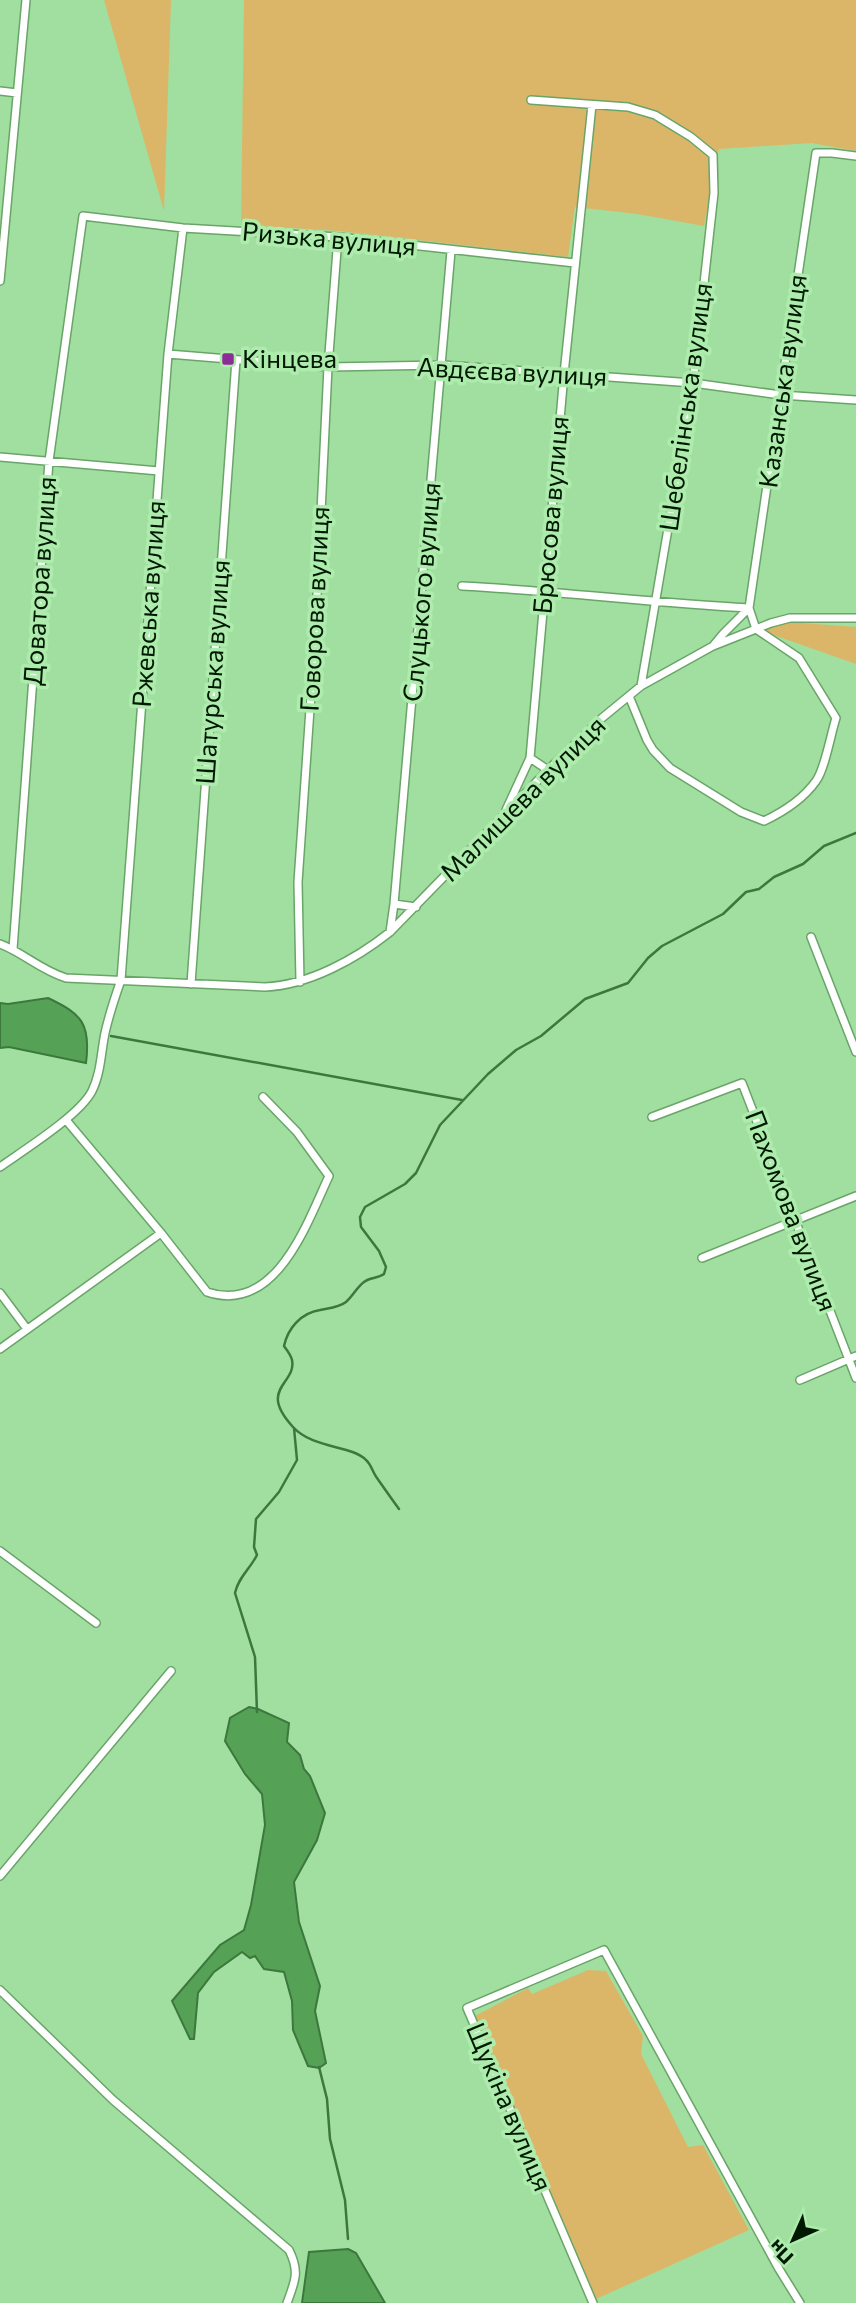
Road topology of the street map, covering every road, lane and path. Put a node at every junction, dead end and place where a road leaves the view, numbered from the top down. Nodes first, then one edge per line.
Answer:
1 (26, 0) edge
2 (0, 91) edge
3 (17, 93) junction
4 (531, 100) dead end
5 (592, 105) junction
6 (856, 156) edge
7 (83, 216) joint
8 (183, 228) junction
9 (338, 237) junction
10 (451, 251) junction
11 (575, 263) junction
12 (0, 281) edge
13 (168, 354) junction
14 (236, 360) junction
15 (443, 365) junction
16 (328, 368) junction
17 (564, 374) junction
18 (693, 383) junction
19 (781, 395) junction
20 (856, 400) edge
21 (0, 457) edge
22 (48, 461) junction
23 (159, 471) junction
24 (462, 586) dead end
25 (543, 591) junction
26 (655, 603) junction
27 (750, 608) junction
28 (856, 618) edge
29 (756, 629) junction
30 (713, 646) junction
31 (641, 686) junction
32 (629, 696) junction
33 (530, 758) junction
34 (548, 770) junction
35 (503, 817) junction
36 (394, 904) junction
37 (415, 907) junction
38 (390, 932) junction
39 (811, 937) dead end
40 (0, 944) edge
41 (13, 949) junction
42 (121, 980) junction
43 (300, 982) junction
44 (191, 984) junction
45 (854, 1040) edge
46 (856, 1052) edge
47 (263, 1097) dead end
48 (652, 1117) dead end
49 (66, 1120) junction
50 (0, 1167) edge
51 (856, 1196) edge
52 (794, 1221) junction
53 (161, 1233) junction
54 (702, 1258) dead end
55 (0, 1293) edge
56 (27, 1329) junction
57 (0, 1349) edge
58 (852, 1357) edge
59 (856, 1378) edge
60 (800, 1380) dead end
61 (0, 1551) edge
62 (96, 1623) dead end
63 (171, 1671) dead end
64 (0, 1876) edge
65 (0, 1990) edge
66 (287, 2303) edge
67 (593, 2303) edge
68 (800, 2303) edge

1 - 3 street
2 - 3 street
3 - 12 street
4 - 5 street, Шебелінська вулиця
5 - 11 street, Брюсова вулиця
5 - 18 street, Шебелінська вулиця
6 - 19 street, Казанська вулиця
7 - 8 street, Ризька вулиця
7 - 22 street, Доватора вулиця
8 - 9 street, Ризька вулиця
8 - 13 street, Ржевська вулиця
9 - 10 street, Ризька вулиця
9 - 16 street, Говорова вулиця
10 - 11 street, Ризька вулиця
10 - 15 street, Слуцького вулиця
11 - 17 street, Брюсова вулиця
13 - 14 street, Авдєєва вулиця
13 - 23 street, Ржевська вулиця
14 - 16 street, Авдєєва вулиця
14 - 44 street, Шатурська вулиця
15 - 16 street, Авдєєва вулиця
15 - 17 street, Авдєєва вулиця
15 - 36 street, Слуцького вулиця
16 - 43 street, Говорова вулиця
17 - 18 street, Авдєєва вулиця
17 - 25 street, Брюсова вулиця
18 - 19 street, Авдєєва вулиця
18 - 26 street, Шебелінська вулиця
19 - 20 street, Авдєєва вулиця
19 - 27 street, Казанська вулиця
21 - 22 street
22 - 23 street
22 - 41 street, Доватора вулиця
23 - 42 street, Ржевська вулиця
24 - 25 street
25 - 26 street
25 - 33 street, Брюсова вулиця
26 - 27 street
26 - 31 street, Шебелінська вулиця
27 - 29 street, Казанська вулиця
27 - 30 street
28 - 29 street, Малишева вулиця
29 - 30 street, Малишева вулиця
29 - 32 street
30 - 31 street, Малишева вулиця
31 - 32 street, Малишева вулиця
32 - 34 street, Малишева вулиця
33 - 34 street
33 - 35 street, Брюсова вулиця
34 - 35 street, Малишева вулиця
35 - 37 street, Малишева вулиця
36 - 37 street
36 - 38 street, Слуцького вулиця
37 - 38 street, Малишева вулиця
38 - 43 street, Малишева вулиця
39 - 45 street
40 - 41 street, Малишева вулиця
41 - 42 street, Малишева вулиця
42 - 44 street, Малишева вулиця
42 - 49 street, Ржевська вулиця
43 - 44 street, Малишева вулиця
45 - 46 street
47 - 53 street
48 - 52 street, Пахомова вулиця
49 - 50 street, Ржевська вулиця
49 - 53 street
51 - 52 street
52 - 54 street
52 - 58 street, Пахомова вулиця
53 - 56 street
55 - 56 street
56 - 57 street
58 - 59 street, Пахомова вулиця
58 - 60 street
61 - 62 street
63 - 64 street
65 - 66 street
67 - 68 street, Щукіна вулиця

